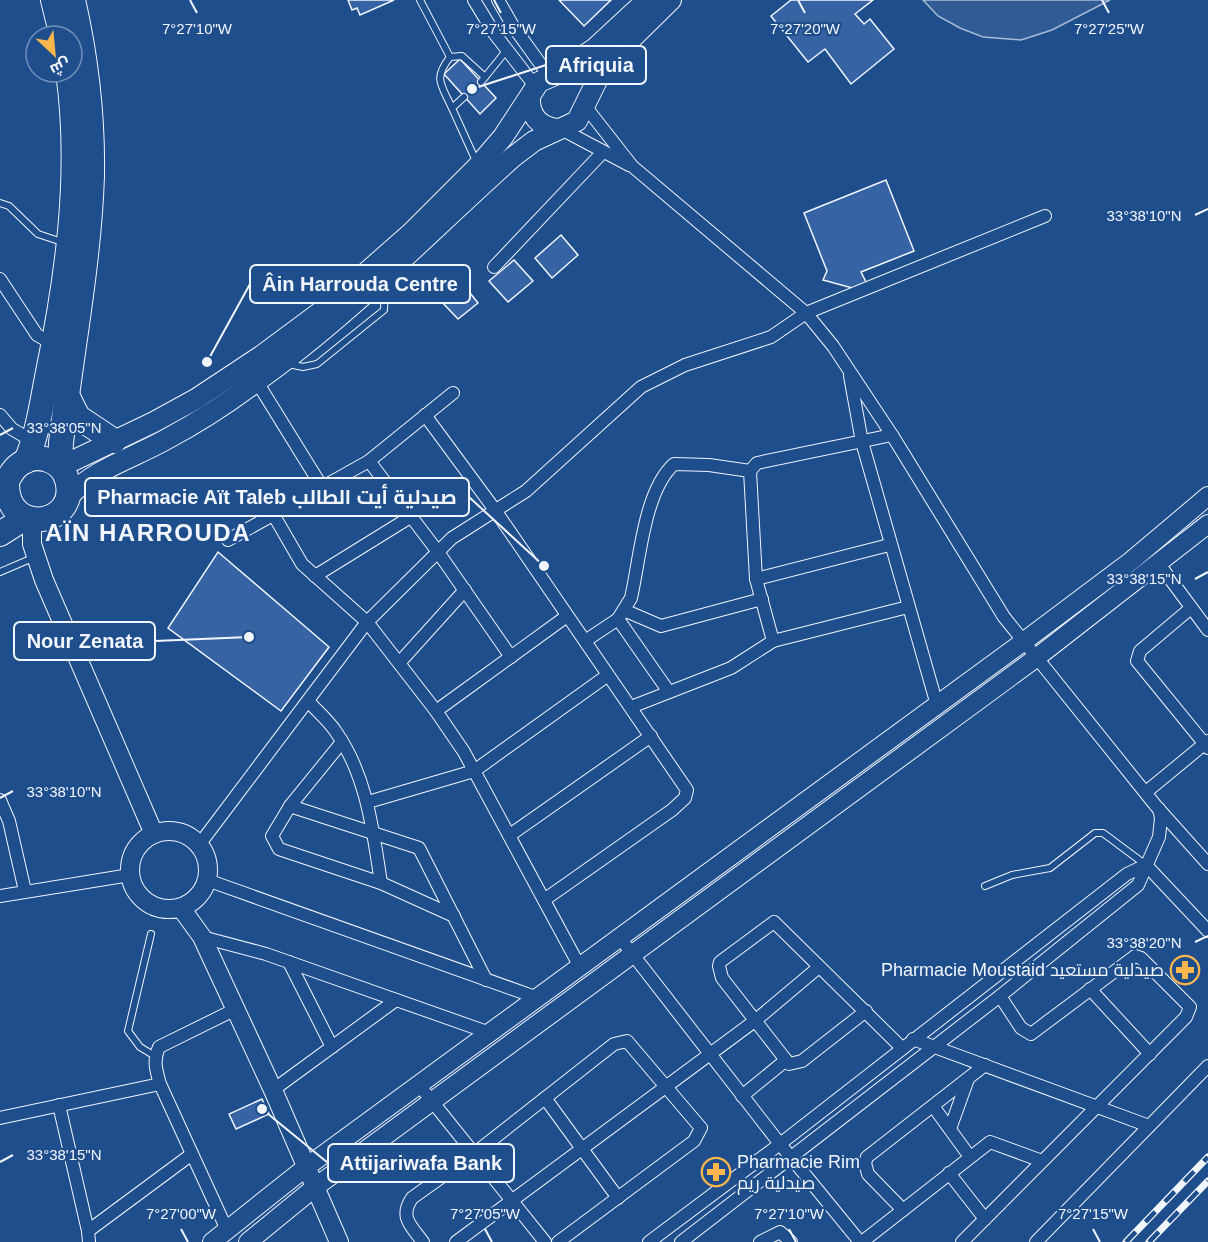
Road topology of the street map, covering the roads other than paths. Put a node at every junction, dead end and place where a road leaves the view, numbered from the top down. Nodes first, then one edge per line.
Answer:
1 (53, 0) edge
2 (73, 0) edge
3 (88, 0) edge
4 (420, 0) edge
5 (474, 0) edge
6 (498, 0) edge
7 (647, 0) edge
8 (671, 0) edge
9 (65, 24) edge
10 (72, 24) edge
11 (78, 24) edge
12 (506, 51) junction
13 (450, 57) junction
14 (542, 83) junction
15 (69, 84) edge
16 (81, 84) edge
17 (464, 97) dead end
18 (585, 104) junction
19 (452, 108) junction
20 (559, 129) junction
21 (603, 152) junction
22 (478, 166) junction
23 (632, 166) junction
24 (0, 203) edge
25 (1045, 216) dead end
26 (68, 244) junction
27 (494, 267) dead end
28 (0, 279) edge
29 (806, 313) junction
30 (64, 347) junction
31 (849, 370) junction
32 (257, 382) junction
33 (453, 393) dead end
34 (67, 395) junction
35 (0, 415) edge
36 (425, 415) junction
37 (892, 435) junction
38 (114, 441) junction
39 (862, 442) junction
40 (30, 451) junction
41 (369, 460) junction
42 (60, 467) junction
43 (750, 471) junction
44 (322, 488) junction
45 (4, 490) edge
46 (1208, 496) edge
47 (68, 497) junction
48 (495, 510) junction
49 (273, 514) junction
50 (412, 516) junction
51 (29, 519) junction
52 (1208, 524) edge
53 (0, 534) edge
54 (228, 540) dead end
55 (889, 544) junction
56 (438, 552) junction
57 (36, 557) junction
58 (1159, 564) junction
59 (0, 572) edge
60 (315, 576) junction
61 (756, 579) junction
62 (465, 590) junction
63 (762, 599) junction
64 (908, 607) junction
65 (1191, 608) junction
66 (622, 615) junction
67 (567, 616) junction
68 (367, 622) junction
69 (1208, 630) edge
70 (585, 641) junction
71 (773, 642) junction
72 (1023, 642) junction
73 (511, 657) junction
74 (1036, 658) junction
75 (400, 662) junction
76 (608, 675) junction
77 (669, 692) junction
78 (308, 701) junction
79 (937, 705) junction
80 (631, 707) junction
81 (436, 711) junction
82 (651, 736) junction
83 (342, 742) junction
84 (1207, 744) edge
85 (474, 771) junction
86 (1146, 792) junction
87 (0, 800) edge
88 (368, 802) junction
89 (290, 806) junction
90 (1159, 809) junction
91 (154, 834) junction
92 (373, 834) junction
93 (510, 835) junction
94 (199, 844) junction
95 (1208, 864) edge
96 (1146, 865) junction
97 (130, 875) junction
98 (207, 880) junction
99 (381, 883) junction
100 (984, 886) dead end
101 (25, 891) junction
102 (0, 896) edge
103 (544, 900) junction
104 (187, 904) junction
105 (454, 916) junction
106 (1208, 931) edge
107 (151, 934) dead end
108 (201, 935) junction
109 (620, 938) junction
110 (631, 953) junction
111 (290, 962) junction
112 (580, 967) junction
113 (819, 967) junction
114 (486, 980) junction
115 (1090, 989) junction
116 (1000, 996) junction
117 (538, 998) junction
118 (396, 1000) junction
119 (236, 1009) junction
120 (867, 1011) junction
121 (756, 1020) junction
122 (490, 1033) junction
123 (913, 1038) junction
124 (332, 1047) junction
125 (935, 1047) junction
126 (902, 1048) junction
127 (709, 1053) junction
128 (1150, 1054) junction
129 (155, 1056) junction
130 (786, 1060) junction
131 (985, 1065) junction
132 (1208, 1066) edge
133 (968, 1078) junction
134 (160, 1084) junction
135 (418, 1085) junction
136 (664, 1086) junction
137 (273, 1090) junction
138 (742, 1096) junction
139 (545, 1098) junction
140 (431, 1101) junction
141 (59, 1105) junction
142 (1096, 1105) junction
143 (933, 1106) junction
144 (0, 1118) edge
145 (1149, 1126) junction
146 (950, 1129) junction
147 (780, 1144) junction
148 (581, 1148) junction
149 (475, 1153) junction
150 (192, 1154) junction
151 (970, 1157) junction
152 (792, 1158) junction
153 (1042, 1161) junction
154 (305, 1168) junction
155 (949, 1173) junction
156 (314, 1188) junction
157 (618, 1198) junction
158 (513, 1202) junction
159 (903, 1210) junction
160 (985, 1219) junction
161 (227, 1230) junction
162 (88, 1236) edge
163 (212, 1242) edge
164 (248, 1242) edge
165 (339, 1242) edge
166 (423, 1242) edge
167 (456, 1242) edge
168 (545, 1242) edge
169 (558, 1242) edge
170 (649, 1242) edge
171 (681, 1242) edge
172 (760, 1242) edge
173 (791, 1242) edge
174 (861, 1242) edge
175 (962, 1242) edge
176 (1036, 1242) edge

1 - 9 highway
2 - 10 highway
3 - 11 highway
4 - 13 lane
5 - 12 street
6 - 14 street
7 - 14 main road
8 - 18 main road
12 - 13 lane
12 - 14 street
13 - 19 lane
14 - 18 main road
14 - 20 main road
14 - 22 main road
15 - 26 highway
16 - 30 highway
17 - 19 lane
18 - 20 main road
18 - 23 street
19 - 22 lane
20 - 21 street
20 - 32 main road
21 - 23 street
21 - 27 street
22 - 38 main road
23 - 29 street
24 - 26 lane
25 - 29 street
26 - 30 highway
28 - 30 street
29 - 31 street
29 - 48 street
30 - 34 highway
30 - 40 highway
31 - 37 street
31 - 39 street
32 - 44 street
32 - 47 main road
33 - 36 street
34 - 38 highway
34 - 42 highway
35 - 40 street
36 - 41 street
36 - 48 street
37 - 39 street
37 - 72 street
38 - 42 main road
39 - 43 street
39 - 55 street
40 - 42 highway
40 - 45 highway
41 - 44 street
41 - 50 street
42 - 47 highway
43 - 61 street
43 - 66 street
44 - 49 street
45 - 51 highway
46 - 72 street
47 - 51 highway
48 - 56 street
48 - 67 street
49 - 54 street
49 - 60 street
50 - 56 street
50 - 60 street
51 - 53 highway
51 - 57 street
52 - 58 street
55 - 61 street
55 - 64 street
56 - 62 street
56 - 68 street
57 - 59 lane
57 - 91 street
58 - 65 street
58 - 74 street
60 - 68 street
61 - 63 street
62 - 73 street
62 - 75 street
63 - 66 street
63 - 71 street
64 - 71 street
64 - 79 street
65 - 69 street
65 - 84 street
66 - 70 street
66 - 77 street
67 - 70 street
67 - 73 street
68 - 75 street
68 - 78 street
70 - 76 street
71 - 77 street
72 - 74 street
72 - 79 street
73 - 81 street
74 - 86 street
74 - 110 street
75 - 81 street
76 - 80 street
76 - 85 street
77 - 80 street
78 - 83 street
78 - 94 street
79 - 109 street
80 - 82 street
81 - 85 street
82 - 93 street
82 - 103 street
83 - 88 street
83 - 89 street
84 - 86 street
85 - 88 street
85 - 93 street
86 - 90 street
87 - 101 street
88 - 92 street
89 - 92 street
89 - 99 street
90 - 95 street
90 - 96 street
91 - 94 street
91 - 97 street
92 - 99 street
92 - 105 street
93 - 103 street
94 - 98 street
96 - 100 lane
96 - 106 street
96 - 116 street
96 - 123 street
97 - 101 street
97 - 104 street
98 - 104 street
98 - 114 street
99 - 105 street
101 - 102 street
103 - 112 street
104 - 108 street
105 - 114 street
107 - 129 lane
108 - 111 street
108 - 119 street
109 - 110 street
109 - 112 street
110 - 127 street
110 - 140 street
111 - 118 street
111 - 124 street
112 - 117 street
113 - 120 street
113 - 121 street
113 - 121 street
114 - 117 street
115 - 116 street
115 - 128 street
115 - 128 street
116 - 125 street
117 - 122 street
118 - 122 street
118 - 124 street
119 - 129 street
119 - 137 street
120 - 126 street
120 - 130 street
121 - 127 street
121 - 130 street
122 - 135 street
123 - 125 street
123 - 126 street
124 - 137 street
125 - 131 street
125 - 152 street
126 - 147 street
127 - 136 street
127 - 138 street
128 - 142 street
129 - 134 street
130 - 138 street
131 - 133 street
131 - 142 street
132 - 145 street
133 - 143 street
133 - 146 street
134 - 141 street
134 - 150 street
135 - 140 street
135 - 154 street
136 - 139 street
136 - 148 street
136 - 157 street
137 - 154 street
138 - 147 street
139 - 148 street
139 - 149 street
140 - 149 street
140 - 156 street
141 - 144 street
141 - 162 street
142 - 145 street
142 - 153 street
143 - 146 street
143 - 159 street
145 - 176 street
146 - 151 street
147 - 152 street
147 - 170 street
148 - 157 street
148 - 158 street
149 - 158 street
149 - 166 street
150 - 161 street
150 - 162 street
151 - 153 street
151 - 155 street
152 - 171 street
152 - 174 street
153 - 160 street
154 - 156 street
154 - 161 street
155 - 159 street
155 - 160 street
156 - 164 street
156 - 165 street
157 - 169 street
158 - 167 street
158 - 168 street
159 - 174 street
160 - 175 street
161 - 163 street
172 - 173 street

